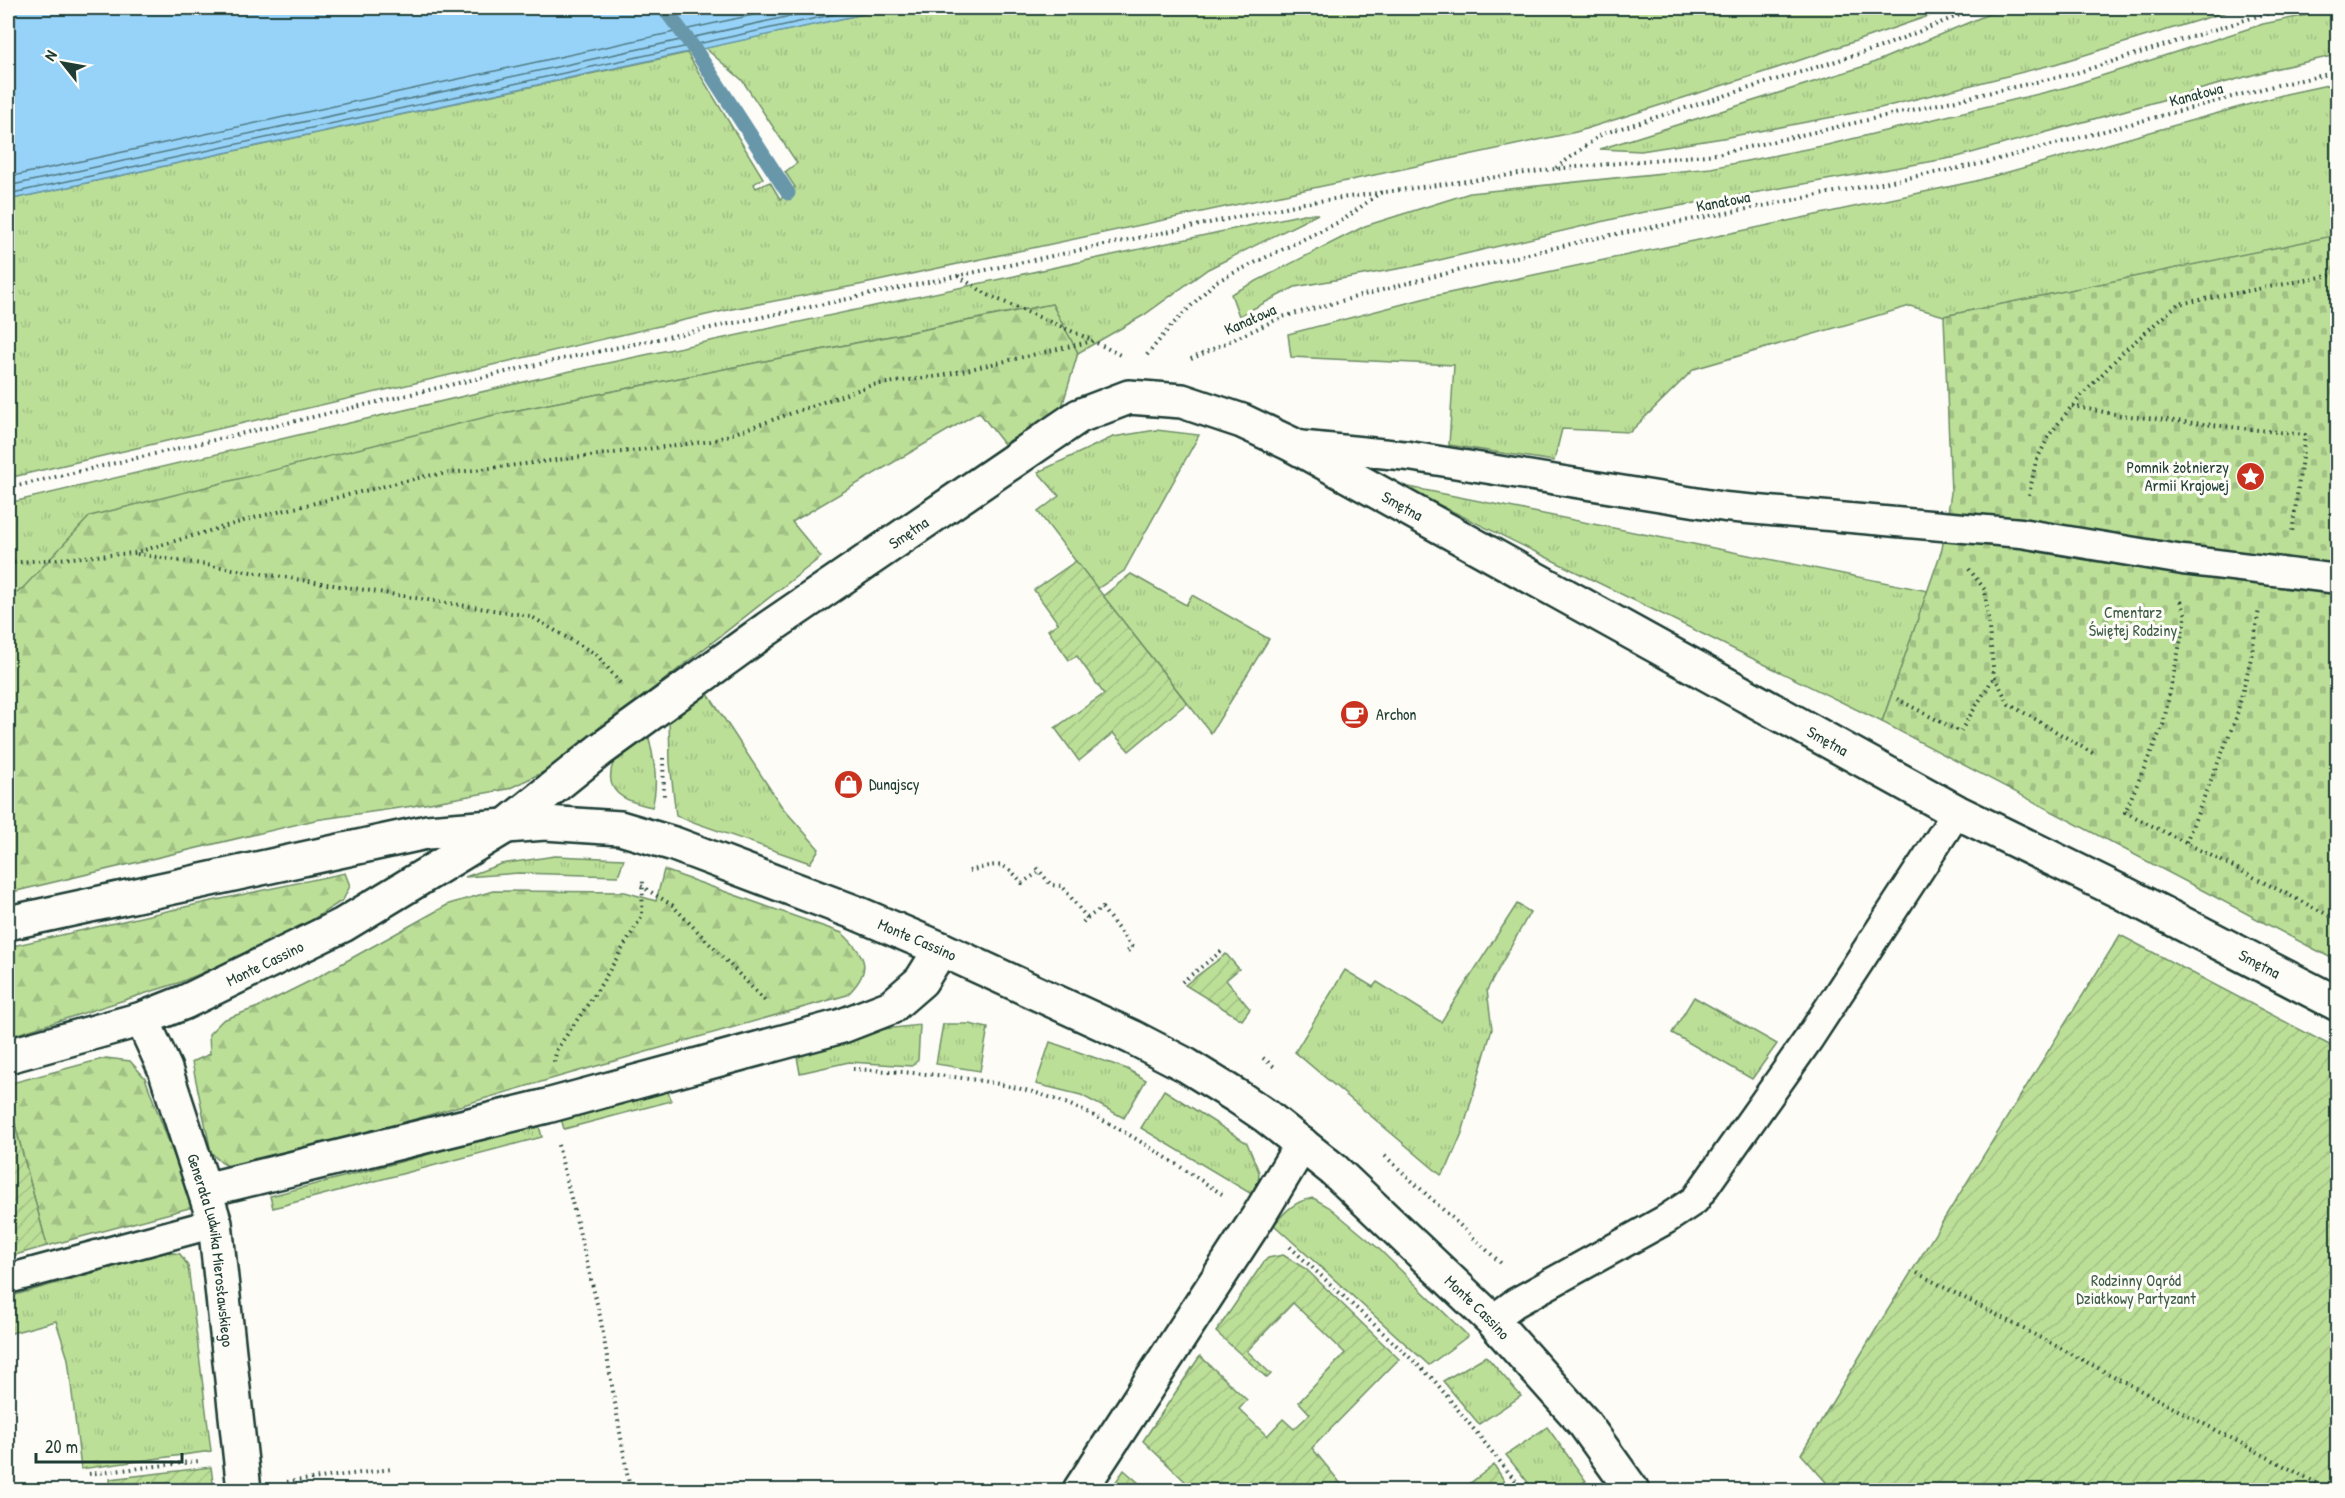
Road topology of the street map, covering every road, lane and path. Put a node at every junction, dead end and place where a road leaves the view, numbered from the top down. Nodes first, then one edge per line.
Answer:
1 (1977, 8) edge
2 (2297, 8) edge
3 (2337, 72) edge
4 (1555, 169) junction
5 (1381, 191) junction
6 (2337, 274) edge
7 (957, 276) junction
8 (1093, 341) junction
9 (1141, 362) junction
10 (1186, 363) dead end
11 (1129, 397) junction
12 (2072, 406) junction
13 (1291, 444) junction
14 (8, 488) edge
15 (2021, 533) junction
16 (134, 553) junction
17 (2183, 560) junction
18 (8, 562) edge
19 (1968, 567) dead end
20 (2276, 571) junction
21 (2337, 579) edge
22 (612, 674) dead end
23 (1994, 676) junction
24 (1897, 699) dead end
25 (647, 716) junction
26 (2096, 755) dead end
27 (664, 802) dead end
28 (1957, 812) junction
29 (503, 828) junction
30 (2186, 842) junction
31 (969, 871) dead end
32 (1087, 918) junction
33 (2337, 920) edge
34 (8, 922) edge
35 (1080, 925) dead end
36 (1136, 942) dead end
37 (1132, 947) junction
38 (941, 949) junction
39 (1223, 950) dead end
40 (1127, 952) dead end
41 (1182, 982) dead end
42 (2337, 1004) edge
43 (142, 1019) junction
44 (783, 1041) junction
45 (8, 1056) edge
46 (850, 1069) dead end
47 (547, 1106) junction
48 (1302, 1144) junction
49 (205, 1190) junction
50 (1258, 1217) junction
51 (215, 1223) junction
52 (1917, 1273) dead end
53 (8, 1279) edge
54 (1492, 1320) junction
55 (205, 1460) dead end
56 (392, 1469) dead end
57 (89, 1474) dead end
58 (286, 1482) dead end
59 (244, 1491) edge
60 (630, 1491) edge
61 (1080, 1491) edge
62 (1523, 1491) edge
63 (1632, 1491) edge
64 (2330, 1491) edge

1 - 4 path
2 - 4 path
3 - 10 path, Kanałowa
4 - 5 path
5 - 7 path
5 - 9 path
6 - 12 path
7 - 8 path
7 - 14 path
8 - 9 path
8 - 16 path
9 - 11 path
11 - 13 street, Smętna
11 - 25 street, Smętna
12 - 15 path
12 - 20 path
13 - 15 lane
13 - 28 street, Smętna
15 - 17 lane
16 - 18 path
16 - 22 path
17 - 20 lane
17 - 30 path
19 - 23 path
20 - 21 lane
20 - 30 path
23 - 24 path
23 - 26 path
25 - 27 path
25 - 29 street, Smętna
28 - 42 street, Smętna
28 - 54 lane
29 - 34 street, Monte Cassino
29 - 38 street, Monte Cassino
29 - 43 street, Monte Cassino
30 - 33 path
31 - 32 path
32 - 35 path
32 - 37 path
36 - 37 path
37 - 40 path
38 - 44 street
38 - 48 street, Monte Cassino
39 - 41 path
43 - 45 street, Monte Cassino
43 - 49 street, Generała Ludwika Mierosławskiego
44 - 47 street
44 - 47 path
46 - 50 path
47 - 49 street
47 - 60 path
48 - 50 street
48 - 54 street, Monte Cassino
49 - 51 street, Generała Ludwika Mierosławskiego
50 - 61 street
50 - 62 path
51 - 53 lane
51 - 59 street, Generała Ludwika Mierosławskiego
52 - 64 path
54 - 63 street, Monte Cassino
55 - 57 path
56 - 58 path

